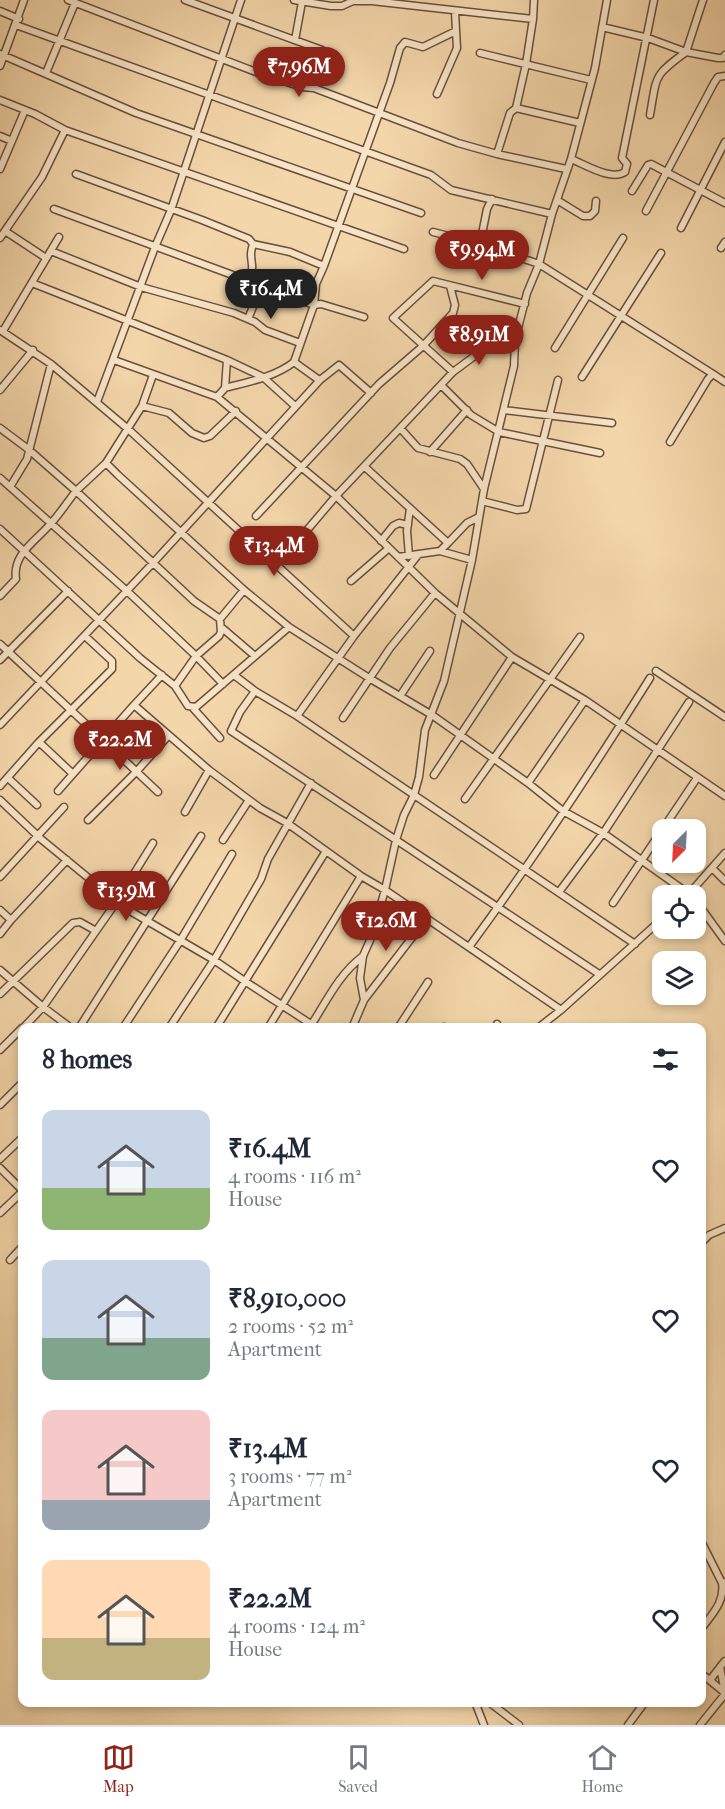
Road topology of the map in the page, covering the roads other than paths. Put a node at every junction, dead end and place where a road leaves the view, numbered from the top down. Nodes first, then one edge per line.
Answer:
1 (24, 0) edge
2 (68, 0) edge
3 (185, 0) edge
4 (241, 0) edge
5 (534, 0) edge
6 (607, 0) edge
7 (654, 0) edge
8 (703, 0) edge
9 (298, 1) edge
10 (75, 3) junction
11 (331, 3) edge
12 (430, 3) edge
13 (0, 11) edge
14 (455, 11) junction
15 (235, 18) junction
16 (533, 19) junction
17 (17, 22) junction
18 (602, 27) junction
19 (456, 31) junction
20 (648, 38) junction
21 (60, 40) junction
22 (295, 40) junction
23 (686, 52) junction
24 (480, 53) dead end
25 (2, 55) edge
26 (725, 55) edge
27 (222, 59) junction
28 (526, 64) junction
29 (0, 66) edge
30 (46, 73) junction
31 (725, 76) edge
32 (591, 80) junction
33 (314, 88) junction
34 (209, 94) junction
35 (438, 94) dead end
36 (0, 100) edge
37 (516, 108) junction
38 (25, 110) junction
39 (378, 113) junction
40 (651, 115) dead end
41 (580, 123) junction
42 (65, 130) junction
43 (197, 134) junction
44 (0, 136) edge
45 (12, 141) junction
46 (725, 142) edge
47 (364, 152) junction
48 (497, 154) junction
49 (571, 159) junction
50 (0, 169) edge
51 (566, 170) junction
52 (184, 172) junction
53 (668, 172) junction
54 (76, 174) dead end
55 (350, 189) junction
56 (700, 189) junction
57 (632, 191) dead end
58 (492, 199) junction
59 (557, 200) junction
60 (596, 201) dead end
61 (725, 203) edge
62 (54, 209) dead end
63 (171, 210) junction
64 (646, 212) dead end
65 (421, 213) dead end
66 (552, 214) junction
67 (337, 226) junction
68 (681, 228) dead end
69 (5, 231) junction
70 (434, 232) dead end
71 (59, 237) dead end
72 (0, 238) edge
73 (623, 238) dead end
74 (725, 242) edge
75 (253, 244) junction
76 (480, 244) junction
77 (155, 247) junction
78 (721, 248) dead end
79 (404, 249) dead end
80 (51, 251) junction
81 (661, 253) dead end
82 (46, 258) junction
83 (538, 264) junction
84 (324, 266) junction
85 (252, 281) junction
86 (32, 283) junction
87 (262, 285) junction
88 (450, 286) junction
89 (141, 287) junction
90 (587, 295) junction
91 (525, 304) junction
92 (314, 305) junction
93 (621, 316) junction
94 (364, 317) dead end
95 (248, 319) junction
96 (129, 321) junction
97 (1, 330) edge
98 (515, 340) junction
99 (300, 343) junction
100 (423, 346) junction
101 (555, 348) dead end
102 (33, 350) junction
103 (114, 360) junction
104 (227, 360) junction
105 (294, 362) junction
106 (51, 364) junction
107 (453, 372) junction
108 (713, 374) junction
109 (153, 375) junction
110 (263, 377) junction
111 (582, 377) dead end
112 (319, 380) junction
113 (558, 380) dead end
114 (725, 382) edge
115 (441, 385) junction
116 (225, 388) junction
117 (0, 390) edge
118 (371, 393) junction
119 (217, 397) junction
120 (97, 402) junction
121 (142, 406) junction
122 (295, 406) junction
123 (467, 410) junction
124 (504, 410) junction
125 (236, 411) junction
126 (549, 416) junction
127 (612, 423) dead end
128 (0, 428) edge
129 (128, 429) junction
130 (401, 429) junction
131 (499, 432) junction
132 (267, 439) junction
133 (543, 441) junction
134 (670, 442) dead end
135 (28, 449) junction
136 (430, 452) junction
137 (600, 453) dead end
138 (106, 462) junction
139 (365, 467) junction
140 (302, 468) junction
141 (0, 478) edge
142 (10, 487) junction
143 (484, 489) junction
144 (76, 491) junction
145 (336, 496) junction
146 (482, 501) junction
147 (209, 502) junction
148 (410, 508) junction
149 (256, 516) dead end
150 (478, 517) junction
151 (51, 523) junction
152 (408, 525) junction
153 (0, 529) edge
154 (181, 534) junction
155 (381, 540) junction
156 (448, 543) junction
157 (389, 548) junction
158 (291, 549) dead end
159 (24, 550) junction
160 (440, 551) junction
161 (409, 555) junction
162 (418, 555) junction
163 (398, 557) junction
164 (472, 560) junction
165 (153, 563) junction
166 (410, 568) junction
167 (351, 581) dead end
168 (68, 591) junction
169 (127, 591) junction
170 (244, 591) junction
171 (435, 593) junction
172 (0, 596) edge
173 (459, 614) junction
174 (99, 620) junction
175 (221, 623) junction
176 (289, 627) junction
177 (84, 636) junction
178 (354, 636) junction
179 (580, 638) dead end
180 (0, 644) edge
181 (8, 651) junction
182 (430, 651) dead end
183 (196, 656) junction
184 (255, 656) junction
185 (512, 657) junction
186 (338, 659) junction
187 (0, 660) edge
188 (656, 671) dead end
189 (162, 675) junction
190 (234, 675) junction
191 (369, 678) junction
192 (650, 678) dead end
193 (549, 680) junction
194 (40, 681) junction
195 (223, 684) junction
196 (175, 686) junction
197 (255, 691) junction
198 (400, 696) junction
199 (585, 700) junction
200 (689, 702) dead end
201 (134, 705) junction
202 (192, 707) junction
203 (70, 710) junction
204 (432, 715) junction
205 (297, 716) junction
206 (725, 717) edge
207 (343, 718) dead end
208 (0, 725) edge
209 (621, 725) junction
210 (461, 735) junction
211 (168, 736) junction
212 (220, 738) dead end
213 (103, 740) junction
214 (39, 742) junction
215 (658, 751) junction
216 (494, 758) junction
217 (209, 770) junction
218 (137, 771) junction
219 (73, 774) junction
220 (434, 775) dead end
221 (8, 777) junction
222 (697, 778) junction
223 (310, 783) junction
224 (528, 783) junction
225 (0, 786) edge
226 (58, 791) dead end
227 (158, 792) dead end
228 (414, 795) junction
229 (725, 796) edge
230 (465, 799) dead end
231 (0, 800) edge
232 (249, 800) junction
233 (37, 805) dead end
234 (64, 807) dead end
235 (563, 811) junction
236 (185, 812) dead end
237 (88, 820) dead end
238 (287, 823) junction
239 (603, 833) junction
240 (38, 836) junction
241 (201, 836) dead end
242 (223, 840) dead end
243 (396, 840) junction
244 (153, 843) dead end
245 (326, 850) junction
246 (725, 853) edge
247 (232, 854) dead end
248 (68, 860) junction
249 (642, 860) junction
250 (524, 868) junction
251 (712, 868) junction
252 (361, 876) junction
253 (0, 877) edge
254 (725, 881) edge
255 (676, 885) edge
256 (698, 885) edge
257 (385, 890) junction
258 (559, 892) junction
259 (117, 901) junction
260 (613, 903) dead end
261 (498, 908) junction
262 (0, 910) edge
263 (706, 915) edge
264 (427, 918) junction
265 (11, 921) junction
266 (148, 921) junction
267 (652, 928) edge
268 (96, 931) junction
269 (0, 934) edge
270 (180, 941) junction
271 (725, 941) edge
272 (635, 944) junction
273 (469, 947) junction
274 (363, 956) junction
275 (214, 960) junction
276 (0, 970) edge
277 (599, 974) junction
278 (246, 982) junction
279 (428, 982) dead end
280 (13, 983) junction
281 (0, 994) edge
282 (364, 1000) junction
283 (282, 1005) junction
284 (43, 1007) junction
285 (561, 1010) junction
286 (28, 1023) edge
287 (64, 1023) edge
288 (82, 1023) edge
289 (126, 1023) edge
290 (172, 1023) edge
291 (219, 1023) edge
292 (271, 1023) edge
293 (309, 1023) edge
294 (315, 1023) edge
295 (354, 1023) edge
296 (401, 1023) edge
297 (544, 1023) edge
298 (18, 1033) edge
299 (0, 1050) edge
300 (18, 1087) edge
301 (0, 1105) edge
302 (18, 1142) edge
303 (0, 1159) edge
304 (0, 1168) edge
305 (18, 1187) edge
306 (18, 1195) edge
307 (0, 1213) edge
308 (725, 1228) edge
309 (706, 1238) edge
310 (18, 1251) edge
311 (10, 1260) dead end
312 (706, 1550) edge
313 (723, 1582) edge
314 (706, 1623) edge
315 (725, 1661) edge
316 (720, 1667) junction
317 (706, 1677) edge
318 (710, 1680) junction
319 (725, 1693) edge
320 (477, 1707) edge
321 (496, 1707) edge
322 (641, 1707) edge
323 (484, 1725) edge
324 (519, 1725) edge
325 (628, 1725) edge
326 (700, 1725) edge

1 - 17 street
2 - 10 street
3 - 15 street
4 - 15 street
5 - 16 street
6 - 18 street
7 - 20 street
8 - 23 street
9 - 11 street
9 - 22 street
10 - 21 street
10 - 27 street
11 - 12 street
12 - 14 street
13 - 17 street
14 - 16 street
14 - 19 street
15 - 22 street
15 - 27 street
16 - 28 street
17 - 21 street
17 - 25 street
18 - 20 street
18 - 32 street
19 - 35 street
19 - 39 street
20 - 23 street
20 - 49 street
21 - 30 street
21 - 34 street
22 - 33 street
23 - 26 street
23 - 40 street
24 - 28 street
25 - 29 street
25 - 30 street
27 - 33 street
27 - 34 street
28 - 32 street
28 - 37 street
30 - 43 street
31 - 53 street
32 - 41 street
33 - 39 street
34 - 43 street
34 - 47 street
36 - 38 street
37 - 41 street
37 - 48 street
38 - 42 street
38 - 45 street
39 - 47 street
39 - 48 street
41 - 49 street
42 - 52 street
42 - 69 street
43 - 52 street
43 - 55 street
44 - 45 street
45 - 50 street
46 - 56 street
47 - 55 street
47 - 58 street
48 - 51 street
49 - 51 street
51 - 59 street
52 - 63 street
52 - 67 street
53 - 56 street
53 - 57 street
53 - 64 street
54 - 63 street
55 - 65 street
55 - 67 street
56 - 61 street
56 - 68 street
58 - 66 street
58 - 76 street
59 - 60 street
59 - 66 street
62 - 77 street
63 - 75 street
63 - 77 street
66 - 83 street
67 - 79 street
67 - 84 street
69 - 72 street
69 - 82 street
70 - 76 street
71 - 80 street
73 - 90 street
74 - 78 street
75 - 84 street
75 - 85 street
76 - 83 street
77 - 85 street
77 - 89 street
80 - 82 street
80 - 89 street
81 - 93 street
82 - 86 street
83 - 90 street
83 - 91 street
84 - 92 street
85 - 87 street
86 - 96 street
86 - 97 street
87 - 92 street
87 - 95 street
88 - 91 street
88 - 100 street
88 - 100 street
89 - 95 street
89 - 96 street
90 - 93 street
90 - 101 street
91 - 98 street
92 - 94 street
92 - 99 street
93 - 108 street
93 - 111 street
95 - 99 street
96 - 103 street
96 - 104 street
97 - 102 street
98 - 107 street
98 - 124 street
99 - 105 street
100 - 107 street
100 - 118 street
102 - 106 street
102 - 117 street
103 - 109 street
103 - 120 street
104 - 110 street
104 - 116 street
105 - 110 street
105 - 112 street
106 - 120 street
106 - 135 street
107 - 115 street
108 - 114 street
108 - 134 street
109 - 119 street
109 - 121 street
110 - 116 street
110 - 122 street
112 - 118 street
112 - 122 street
113 - 126 street
115 - 123 street
115 - 130 street
116 - 119 street
118 - 140 street
119 - 125 street
120 - 129 street
121 - 125 street
121 - 129 street
122 - 132 street
123 - 131 street
123 - 136 street
124 - 126 street
124 - 131 street
125 - 132 street
126 - 127 street
126 - 133 street
128 - 135 street
129 - 138 street
129 - 147 street
130 - 136 street
130 - 139 street
131 - 133 street
131 - 143 street
132 - 140 street
132 - 147 street
133 - 137 street
133 - 146 street
135 - 142 street
135 - 144 street
136 - 143 street
138 - 144 street
138 - 154 street
139 - 145 street
139 - 148 street
140 - 145 street
140 - 149 street
141 - 142 street
142 - 151 street
143 - 146 street
144 - 151 street
144 - 165 street
145 - 155 street
145 - 158 street
146 - 150 street
147 - 154 street
147 - 178 street
148 - 152 street
148 - 156 street
150 - 156 street
150 - 164 street
151 - 159 street
151 - 169 street
152 - 155 street
152 - 161 street
153 - 159 street
154 - 165 street
154 - 170 street
155 - 157 street
156 - 160 street
157 - 163 street
157 - 167 street
159 - 168 street
159 - 172 street
160 - 162 street
160 - 164 street
161 - 162 street
161 - 163 street
162 - 166 street
163 - 166 street
164 - 173 street
165 - 169 street
165 - 175 street
166 - 171 street
166 - 178 street
168 - 174 street
168 - 181 street
169 - 174 street
169 - 183 street
170 - 175 street
170 - 176 street
171 - 173 street
171 - 191 street
173 - 185 street
173 - 204 street
174 - 177 street
174 - 189 street
175 - 183 street
175 - 184 street
176 - 184 street
176 - 186 street
177 - 194 street
177 - 203 street
178 - 186 street
179 - 193 street
180 - 181 street
181 - 187 street
181 - 194 street
182 - 198 street
183 - 195 street
183 - 196 street
184 - 190 street
185 - 193 street
185 - 210 street
186 - 191 street
186 - 205 street
188 - 206 street
189 - 196 street
189 - 201 street
190 - 195 street
190 - 197 street
191 - 198 street
191 - 207 street
192 - 209 street
193 - 199 street
193 - 216 street
194 - 203 street
194 - 208 street
195 - 202 street
196 - 202 street
197 - 205 street
197 - 223 street
198 - 204 street
199 - 209 street
199 - 224 street
200 - 215 street
201 - 211 street
201 - 213 street
202 - 212 street
203 - 213 street
203 - 214 street
204 - 210 street
204 - 228 street
205 - 228 street
209 - 215 street
209 - 235 street
210 - 216 street
210 - 220 street
211 - 217 street
211 - 218 street
213 - 218 street
213 - 219 street
214 - 219 street
214 - 221 street
215 - 222 street
215 - 239 street
216 - 224 street
216 - 230 street
217 - 232 street
217 - 236 street
218 - 227 street
218 - 237 street
219 - 226 street
221 - 225 street
221 - 233 street
222 - 229 street
222 - 249 street
223 - 238 street
223 - 243 street
224 - 235 street
228 - 243 street
228 - 250 street
231 - 240 street
232 - 238 street
232 - 242 street
234 - 240 street
235 - 239 street
235 - 250 street
238 - 245 street
238 - 275 street
239 - 249 street
239 - 258 street
240 - 248 street
240 - 253 street
241 - 266 street
243 - 257 street
243 - 261 street
244 - 259 street
245 - 252 street
245 - 278 street
246 - 251 street
247 - 270 street
248 - 259 street
248 - 265 street
249 - 255 street
249 - 260 street
250 - 258 street
250 - 261 street
251 - 254 street
251 - 256 street
252 - 257 street
252 - 283 street
257 - 264 street
257 - 274 street
258 - 272 street
259 - 266 street
259 - 268 street
261 - 273 street
261 - 277 street
262 - 265 street
263 - 271 street
264 - 273 street
264 - 282 street
265 - 269 street
266 - 270 street
266 - 288 street
267 - 272 street
268 - 280 street
268 - 284 street
270 - 275 street
270 - 289 street
272 - 277 street
273 - 285 street
274 - 282 street
274 - 294 street
275 - 278 street
275 - 290 street
276 - 280 street
277 - 285 street
278 - 283 street
278 - 291 street
279 - 296 street
280 - 281 street
280 - 284 street
282 - 295 street
283 - 292 street
283 - 293 street
284 - 286 street
284 - 287 street
285 - 297 street
298 - 299 street
300 - 301 street
302 - 303 street
304 - 305 street
306 - 307 street
308 - 309 street
310 - 311 street
312 - 313 street
313 - 314 street
315 - 316 street
316 - 318 street
316 - 319 street
317 - 318 street
318 - 319 street
319 - 326 street
320 - 323 street
321 - 324 street
322 - 325 street

